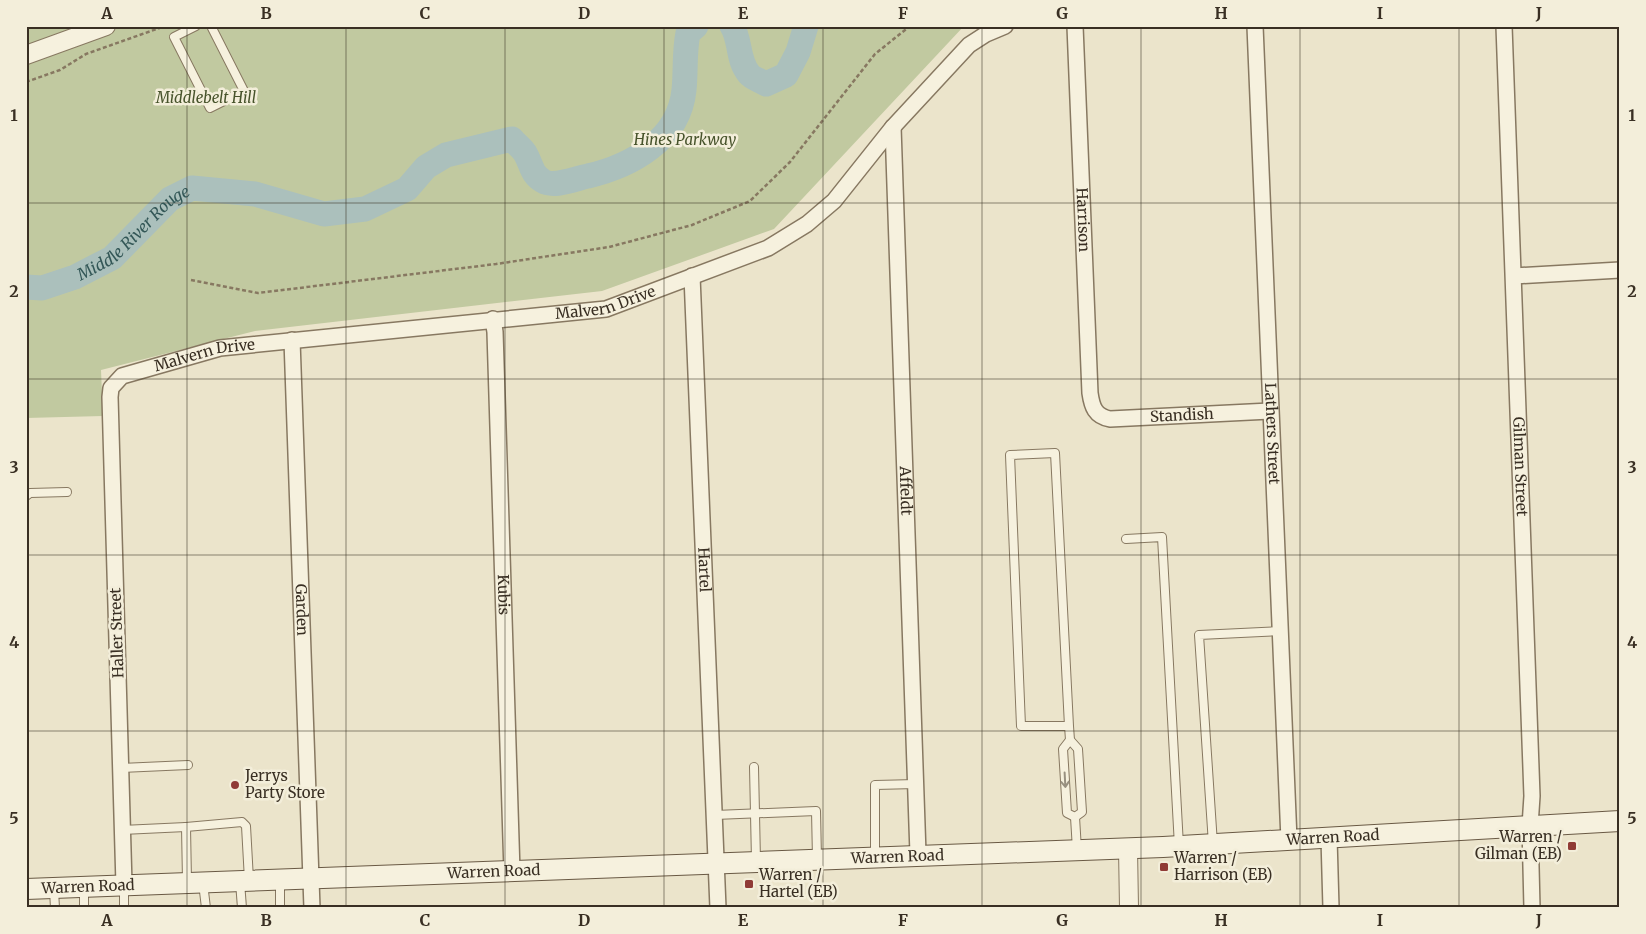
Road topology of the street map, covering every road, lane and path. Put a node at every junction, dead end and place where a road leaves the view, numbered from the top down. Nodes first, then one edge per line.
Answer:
1 (106, 26) edge
2 (165, 26) edge
3 (211, 26) edge
4 (910, 26) edge
5 (1005, 26) edge
6 (1075, 26) edge
7 (1254, 26) edge
8 (1504, 26) edge
9 (192, 27) edge
10 (26, 55) edge
11 (26, 82) edge
12 (893, 127) junction
13 (1620, 270) edge
14 (692, 276) junction
15 (1514, 276) junction
16 (191, 280) dead end
17 (493, 319) junction
18 (292, 340) junction
19 (114, 382) joint
20 (1270, 411) junction
21 (1095, 412) joint
22 (66, 492) dead end
23 (26, 496) edge
24 (1126, 539) dead end
25 (1280, 631) junction
26 (1068, 726) junction
27 (1070, 740) junction
28 (188, 765) dead end
29 (754, 767) dead end
30 (121, 768) junction
31 (916, 784) junction
32 (755, 813) junction
33 (715, 814) junction
34 (1075, 817) junction
35 (1620, 821) edge
36 (1530, 826) junction
37 (186, 828) junction
38 (122, 830) junction
39 (1329, 838) junction
40 (1289, 840) junction
41 (1213, 844) junction
42 (1179, 846) junction
43 (1128, 848) junction
44 (1077, 850) junction
45 (918, 854) junction
46 (876, 856) junction
47 (818, 859) junction
48 (756, 861) junction
49 (717, 862) junction
50 (512, 872) junction
51 (311, 879) junction
52 (280, 880) junction
53 (245, 881) junction
54 (195, 883) junction
55 (124, 885) junction
56 (84, 887) junction
57 (54, 888) junction
58 (26, 889) edge
59 (55, 908) edge
60 (84, 908) edge
61 (124, 908) edge
62 (206, 908) edge
63 (242, 908) edge
64 (280, 908) edge
65 (312, 908) edge
66 (718, 908) edge
67 (1129, 908) edge
68 (1331, 908) edge
69 (1532, 908) edge

1 - 10 street
2 - 11 path
3 - 9 lane
4 - 16 path
5 - 12 street, Malvern Drive
6 - 21 street, Harrison
7 - 20 street, Lathers Street
8 - 15 street, Gilman Street
12 - 14 street, Malvern Drive
12 - 31 street, Affeldt
13 - 15 street
14 - 17 street, Malvern Drive
14 - 33 street, Hartel
15 - 36 street, Gilman Street
17 - 18 street, Malvern Drive
17 - 50 street, Kubis
18 - 19 street, Malvern Drive
18 - 51 street, Garden
19 - 30 street, Haller Street
20 - 21 street, Standish
20 - 25 street, Lathers Street
22 - 23 lane
24 - 42 lane
25 - 40 street, Lathers Street
25 - 41 lane
26 - 26 lane
26 - 27 lane
27 - 34 lane
27 -> 34 lane
28 - 30 lane
29 - 32 lane
30 - 38 street, Haller Street
31 - 45 street, Affeldt
31 - 46 lane
32 - 33 lane
32 - 47 lane
32 - 48 lane
33 - 49 street, Hartel
34 - 44 lane
35 - 36 main road, Warren Road
36 - 39 main road, Warren Road
36 - 69 street, Gilman Street
37 - 38 lane
37 - 53 lane
37 - 54 lane
38 - 55 street, Haller Street
39 - 40 main road, Warren Road
39 - 68 street
40 - 41 main road, Warren Road
41 - 42 main road, Warren Road
42 - 43 main road, Warren Road
43 - 44 main road, Warren Road
43 - 67 street
44 - 45 main road, Warren Road
45 - 46 main road, Warren Road
46 - 47 main road, Warren Road
47 - 48 main road, Warren Road
48 - 49 main road, Warren Road
49 - 50 main road, Warren Road
49 - 66 street, Hartel
50 - 51 main road, Warren Road
51 - 52 main road, Warren Road
51 - 65 street, Garden
52 - 53 main road, Warren Road
52 - 64 lane
53 - 54 main road, Warren Road
53 - 63 lane
54 - 55 main road, Warren Road
54 - 62 lane
55 - 56 main road, Warren Road
55 - 61 lane
56 - 57 main road, Warren Road
56 - 60 lane
57 - 58 main road, Warren Road
57 - 59 lane

